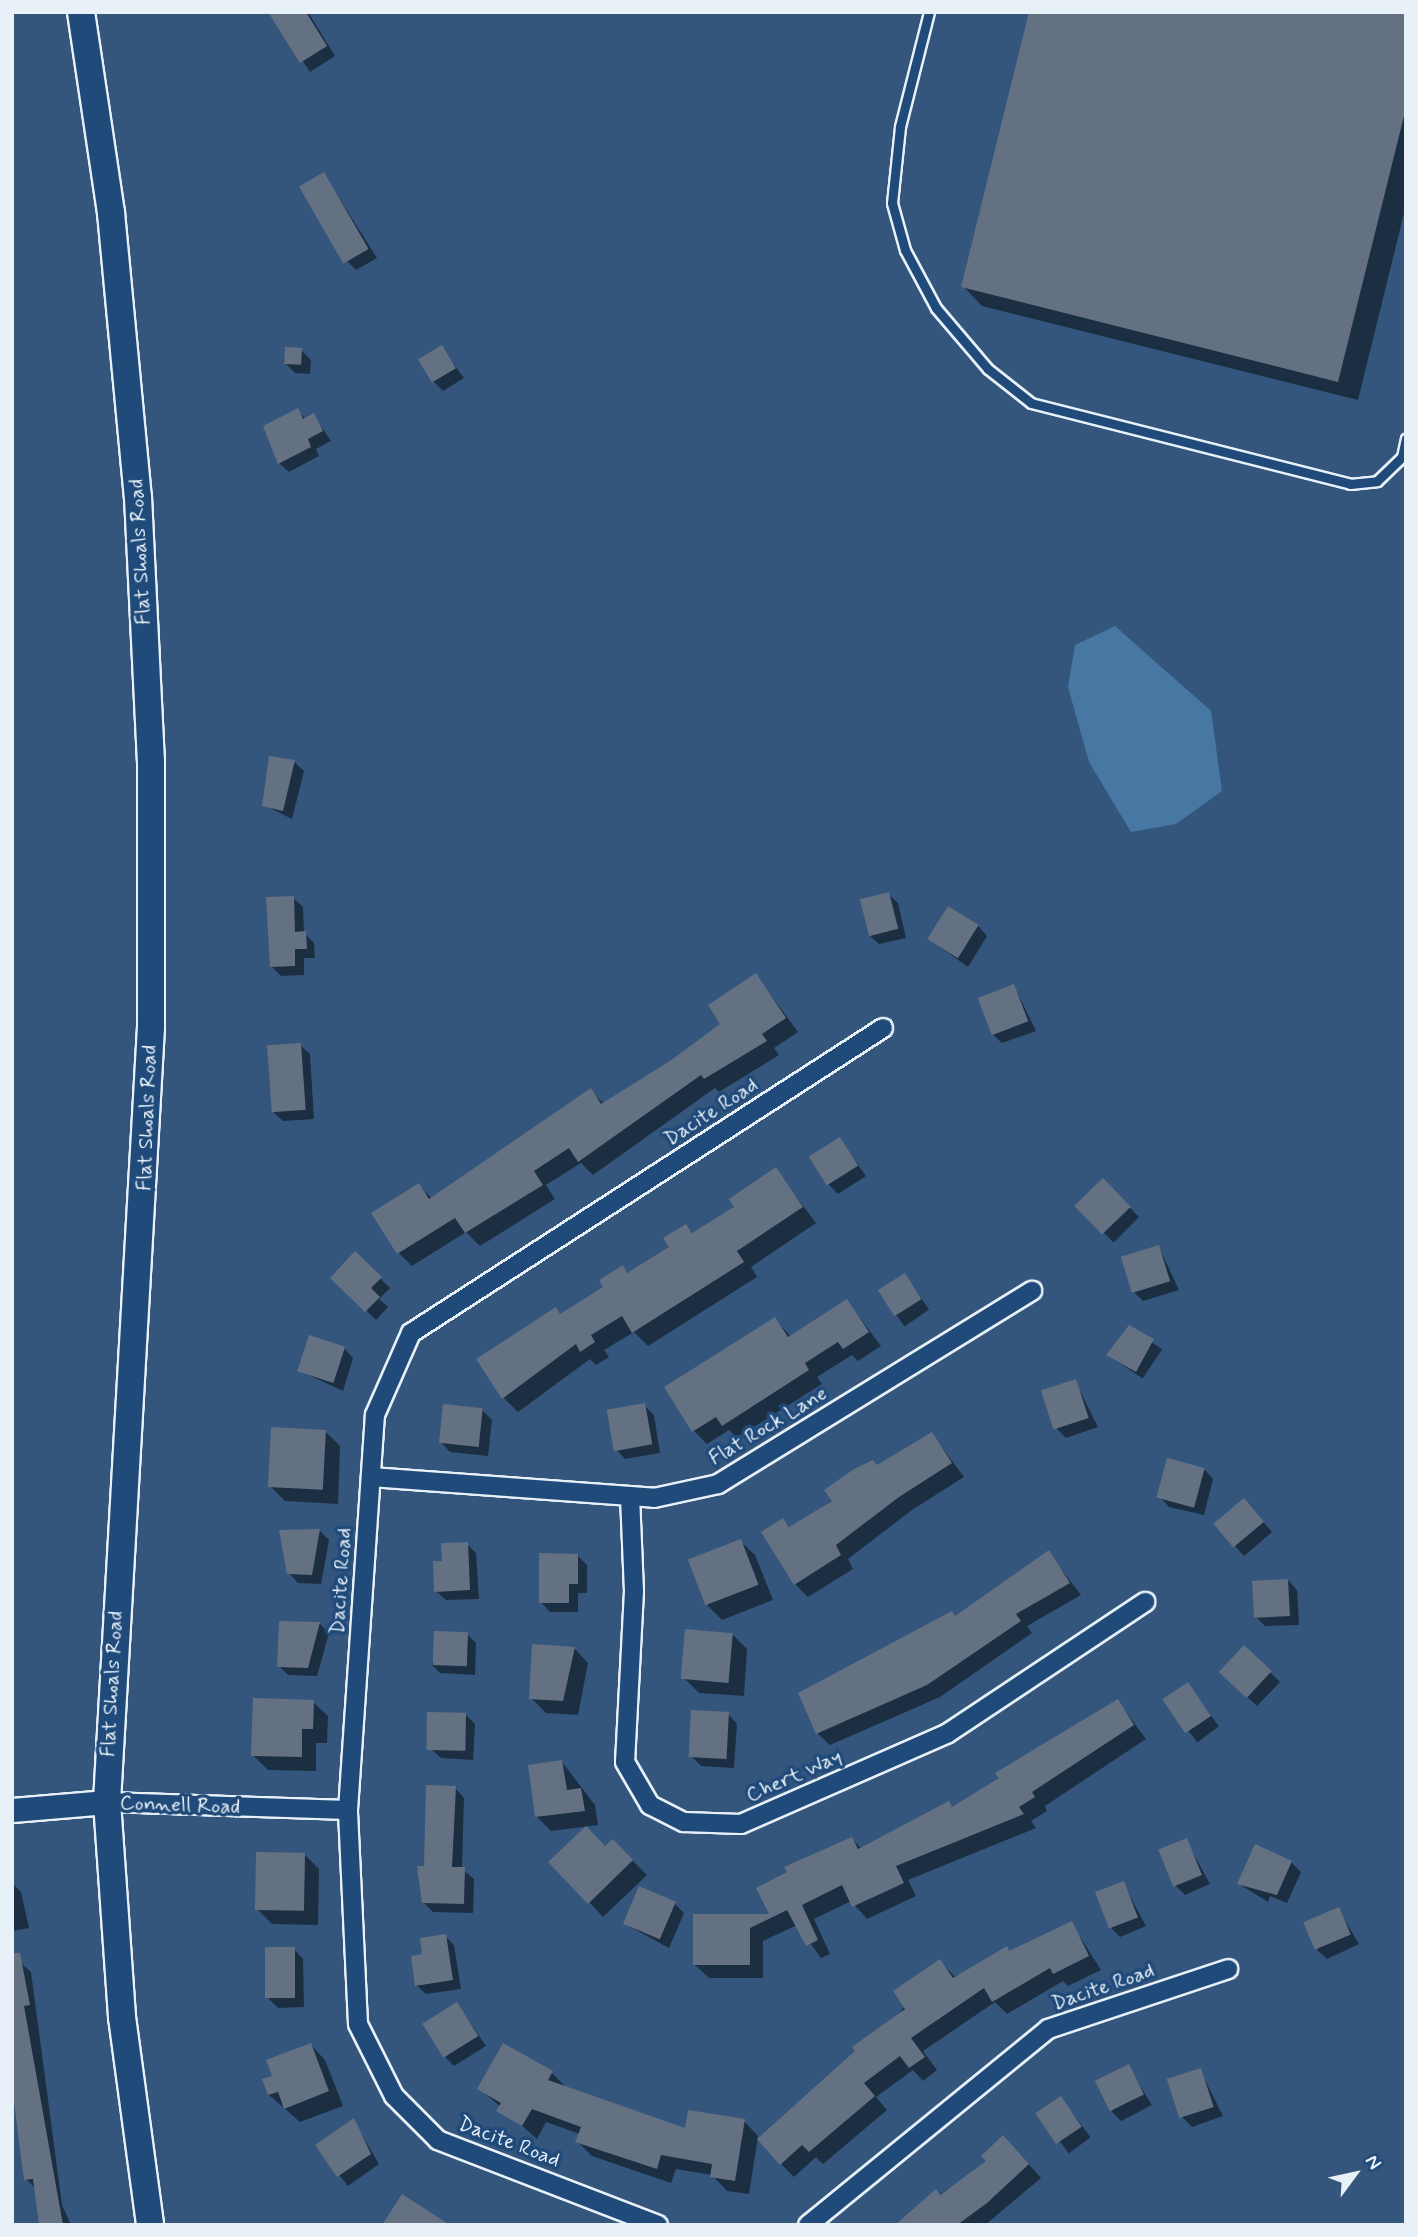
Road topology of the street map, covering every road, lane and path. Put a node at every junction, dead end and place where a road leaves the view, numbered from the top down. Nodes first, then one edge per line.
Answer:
1 (81, 12) edge
2 (929, 12) edge
3 (1406, 438) edge
4 (883, 1028) dead end
5 (1032, 1291) dead end
6 (371, 1477) junction
7 (630, 1496) junction
8 (1145, 1602) dead end
9 (107, 1802) junction
10 (12, 1810) edge
11 (348, 1810) junction
12 (1228, 1969) dead end
13 (150, 2225) edge
14 (658, 2225) edge
15 (808, 2225) edge

1 - 9 main road, Flat Shoals Road
2 - 3 lane
4 - 6 street, Dacite Road
5 - 7 street, Flat Rock Lane
6 - 7 street, Flat Rock Lane
6 - 11 street, Dacite Road
7 - 8 street, Chert Way
9 - 10 street, Connell Road
9 - 11 street, Connell Road
9 - 13 main road, Flat Shoals Road
11 - 14 street, Dacite Road
12 - 15 street, Dacite Road

